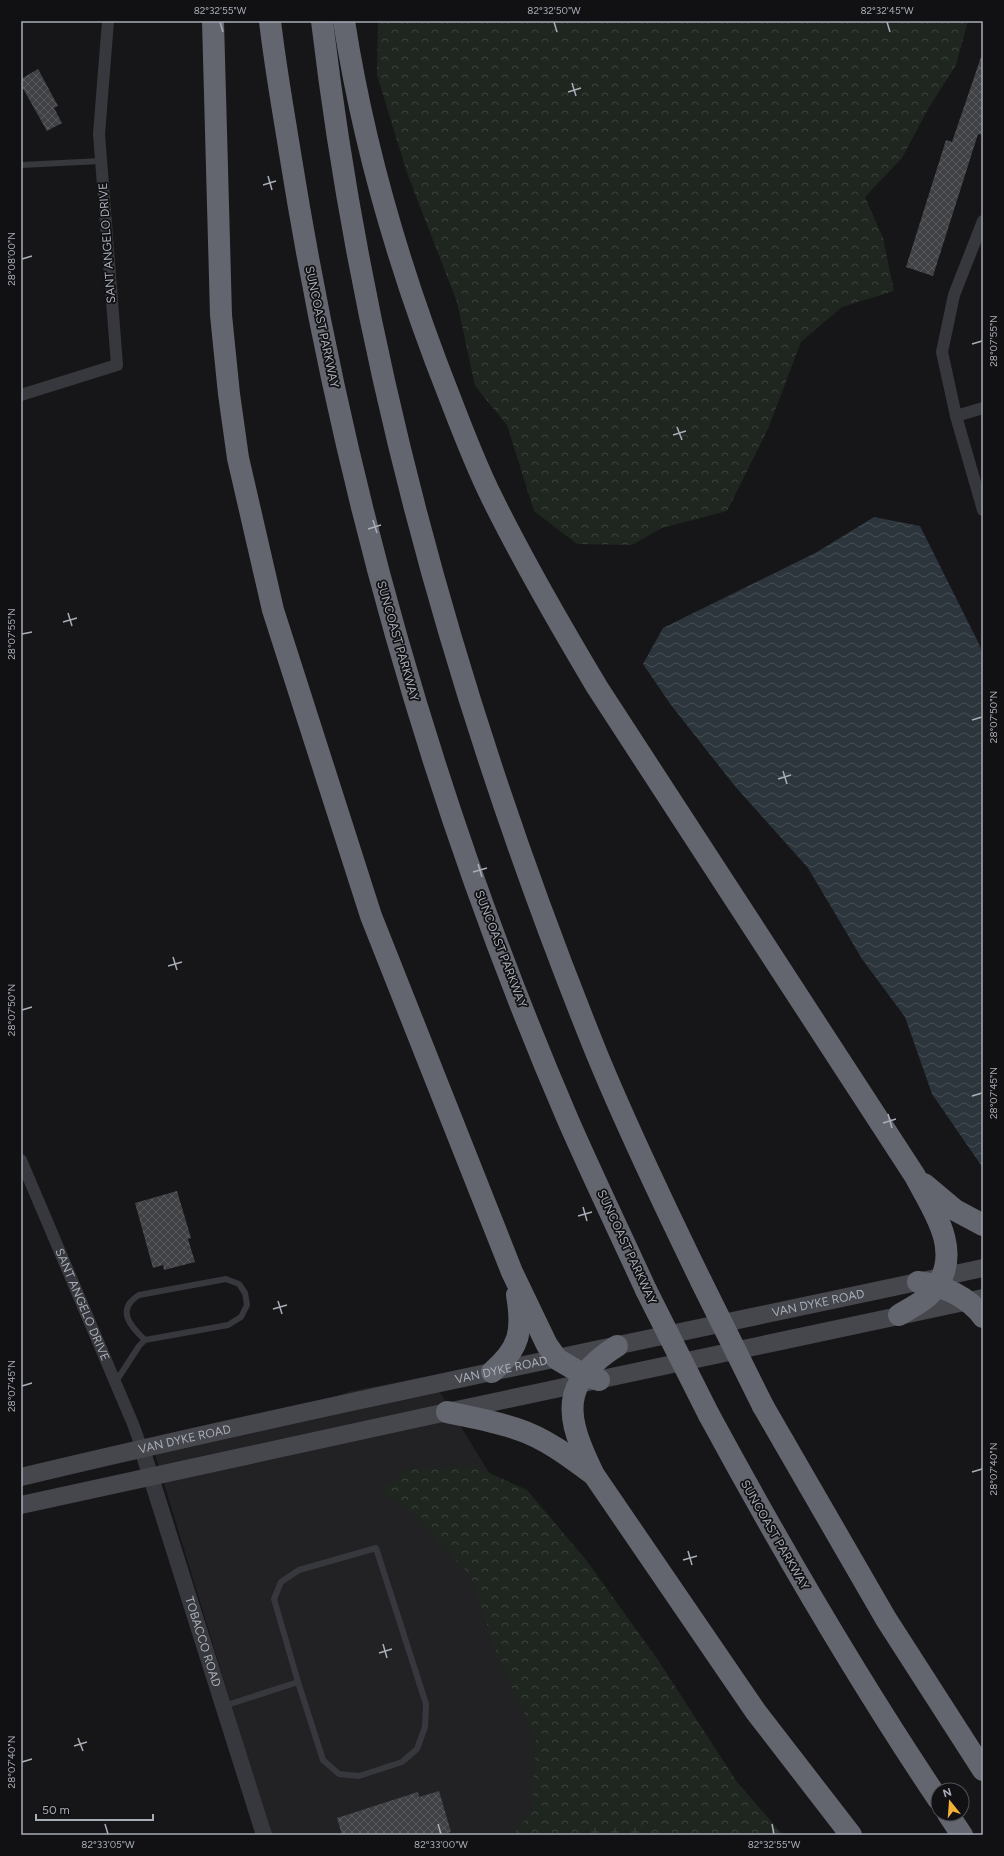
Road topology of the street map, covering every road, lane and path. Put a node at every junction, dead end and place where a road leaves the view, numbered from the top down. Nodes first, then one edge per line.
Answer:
1 (108, 21) edge
2 (213, 21) edge
3 (270, 21) edge
4 (322, 21) edge
5 (344, 21) edge
6 (101, 161) junction
7 (21, 165) edge
8 (983, 221) edge
9 (21, 395) edge
10 (983, 408) edge
11 (956, 416) junction
12 (983, 510) edge
13 (21, 1160) edge
14 (915, 1176) junction
15 (983, 1225) edge
16 (983, 1268) edge
17 (512, 1272) junction
18 (932, 1281) junction
19 (975, 1299) edge
20 (899, 1315) junction
21 (983, 1318) edge
22 (145, 1340) junction
23 (617, 1346) junction
24 (557, 1359) junction
25 (492, 1372) junction
26 (587, 1380) junction
27 (115, 1383) junction
28 (447, 1412) junction
29 (142, 1449) junction
30 (594, 1475) junction
31 (152, 1477) junction
32 (21, 1478) edge
33 (21, 1505) edge
34 (298, 1682) junction
35 (224, 1706) junction
36 (983, 1770) edge
37 (930, 1787) edge
38 (953, 1822) edge
39 (264, 1835) edge
40 (852, 1835) edge
41 (962, 1835) edge

1 - 6 street, SANT ANGELO DRIVE
2 - 17 highway
3 - 37 highway, SUNCOAST PARKWAY, bridge
4 - 36 highway, bridge
5 - 14 highway
6 - 7 lane
6 - 9 street, SANT ANGELO DRIVE
8 - 11 street
10 - 11 street
11 - 12 street
13 - 27 street, SANT ANGELO DRIVE
14 - 15 highway
14 - 18 highway
16 - 18 main road, VAN DYKE ROAD
17 - 24 highway
17 - 25 highway
18 - 19 highway
18 - 20 highway
18 - 23 main road, VAN DYKE ROAD
19 - 20 main road
19 - 21 highway
20 - 26 main road
22 - 22 lane
22 - 27 lane
23 - 24 main road, VAN DYKE ROAD
23 - 26 highway
24 - 25 main road, VAN DYKE ROAD
24 - 26 highway
25 - 29 main road, VAN DYKE ROAD
26 - 28 main road
26 - 30 highway
27 - 29 street, SANT ANGELO DRIVE
28 - 30 highway
28 - 31 main road
29 - 31 street, TOBACCO ROAD
29 - 32 main road, VAN DYKE ROAD
30 - 40 highway
31 - 33 main road
31 - 35 street, TOBACCO ROAD
34 - 34 lane
34 - 35 lane
35 - 39 street, TOBACCO ROAD
38 - 41 highway

